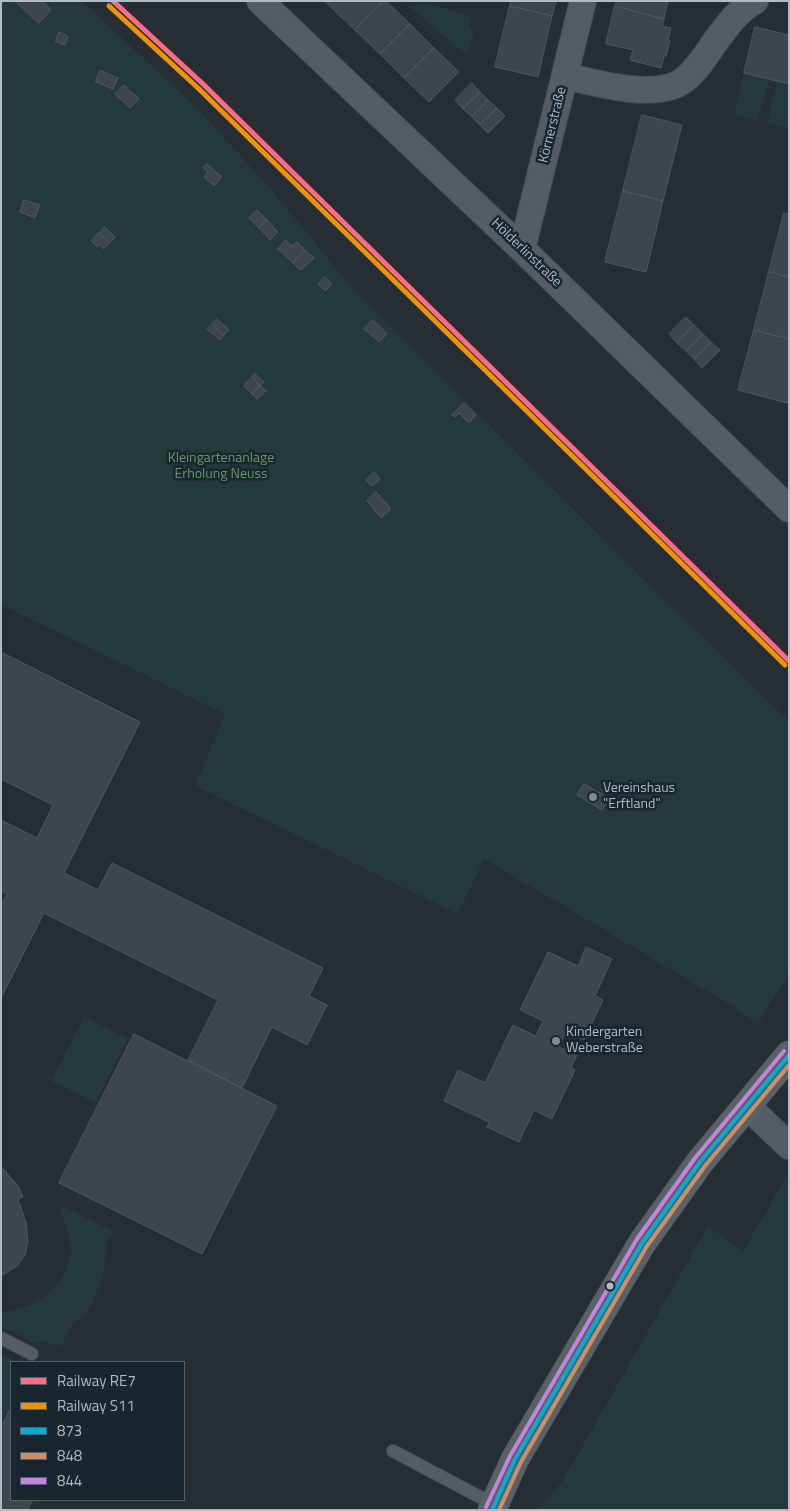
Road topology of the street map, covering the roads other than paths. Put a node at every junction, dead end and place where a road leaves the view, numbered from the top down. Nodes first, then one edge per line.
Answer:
1 (260, 1) edge
2 (583, 1) edge
3 (756, 1) edge
4 (565, 76) junction
5 (522, 249) junction
6 (789, 510) edge
7 (789, 1055) edge
8 (747, 1106) junction
9 (789, 1146) edge
10 (1, 1338) edge
11 (32, 1354) dead end
12 (393, 1452) dead end
13 (493, 1507) edge

1 - 5 street, Hölderlinstraße
2 - 4 street, Körnerstraße
3 - 4 street
4 - 5 street, Körnerstraße
5 - 6 street, Hölderlinstraße
7 - 8 main road
8 - 9 street
8 - 13 main road
10 - 11 lane
12 - 13 lane

